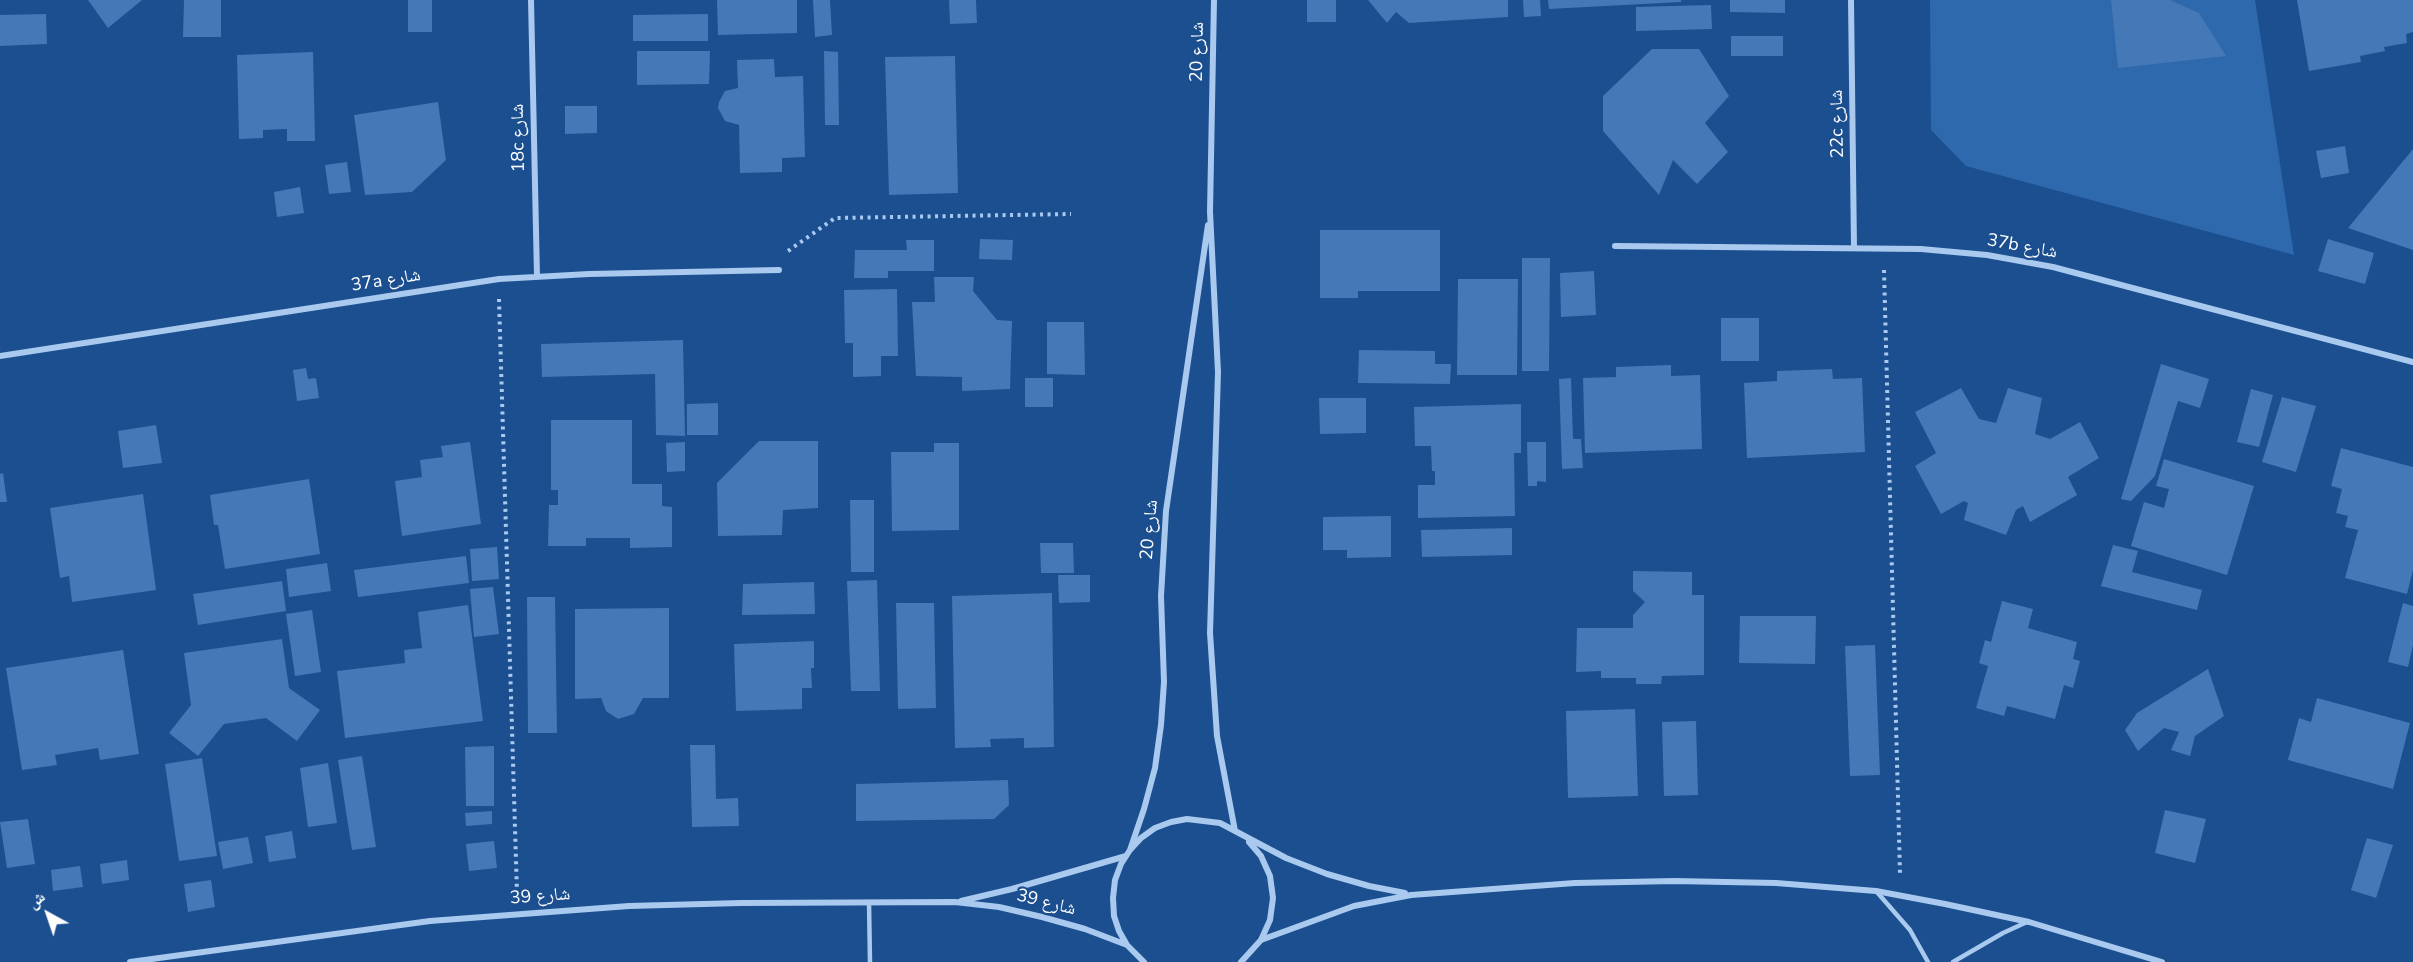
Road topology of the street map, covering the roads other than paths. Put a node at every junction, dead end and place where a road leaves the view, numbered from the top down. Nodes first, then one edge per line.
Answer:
1 (531, 0) edge
2 (1214, 0) edge
3 (1851, 0) edge
4 (1210, 212) junction
5 (1615, 246) dead end
6 (1854, 248) junction
7 (779, 270) dead end
8 (537, 276) junction
9 (0, 356) edge
10 (2413, 362) edge
11 (1235, 831) junction
12 (1247, 839) junction
13 (1128, 853) junction
14 (1876, 891) junction
15 (1411, 895) junction
16 (869, 902) junction
17 (955, 902) junction
18 (2029, 922) junction
19 (1261, 940) junction
20 (1127, 945) junction
21 (1138, 959) edge
22 (1247, 959) edge
23 (130, 962) edge
24 (870, 962) edge
25 (1144, 962) edge
26 (1241, 962) edge
27 (1928, 962) edge
28 (1953, 962) edge
29 (2162, 962) edge

1 - 8 street, 18c شارع
2 - 4 street, شارع 20
3 - 6 street, 22c شارع
4 - 11 street, شارع 20
4 - 13 street, شارع 20
5 - 6 street, 37b شارع
6 - 10 street, 37b شارع
7 - 8 street, 37a شارع
8 - 9 street, 37a شارع
11 - 12 street
11 - 13 street
12 - 15 street
12 - 19 street
13 - 17 street, شارع 39
13 - 20 street, شارع 20
14 - 15 street
14 - 18 street
14 - 27 lane
15 - 19 street
16 - 17 street, شارع 39
16 - 23 street, شارع 39
16 - 24 lane
17 - 20 street, شارع 39
18 - 28 lane
18 - 29 street
19 - 22 street
20 - 21 street
21 - 25 street
22 - 26 street

